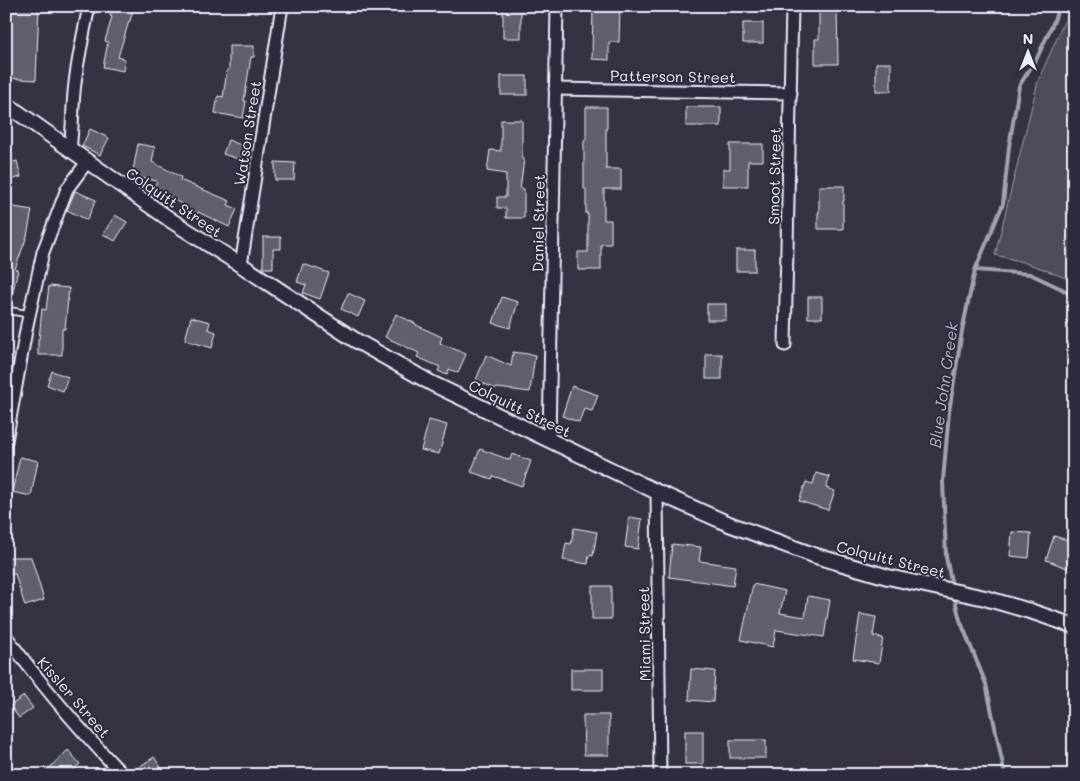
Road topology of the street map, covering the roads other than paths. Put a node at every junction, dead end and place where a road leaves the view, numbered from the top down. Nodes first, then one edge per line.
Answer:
1 (89, 6) edge
2 (282, 6) edge
3 (557, 6) edge
4 (792, 6) edge
5 (555, 89) junction
6 (791, 93) junction
7 (6, 104) edge
8 (70, 150) junction
9 (87, 162) junction
10 (241, 265) junction
11 (6, 310) edge
12 (29, 314) junction
13 (785, 346) dead end
14 (548, 440) junction
15 (6, 441) edge
16 (657, 492) junction
17 (1074, 626) edge
18 (6, 636) edge
19 (122, 775) edge
20 (660, 775) edge

1 - 8 street
2 - 10 street, Watson Street
3 - 5 street, Daniel Street
4 - 6 street, Smoot Street
5 - 6 street, Patterson Street
5 - 14 street, Daniel Street
6 - 13 street, Smoot Street
7 - 8 street, Colquitt Street
8 - 9 street, Colquitt Street
9 - 10 street, Colquitt Street
9 - 12 street
10 - 14 street, Colquitt Street
11 - 12 lane
12 - 15 street
14 - 16 street, Colquitt Street
16 - 17 street, Colquitt Street
16 - 20 street, Miami Street
18 - 19 street, Kissler Street

